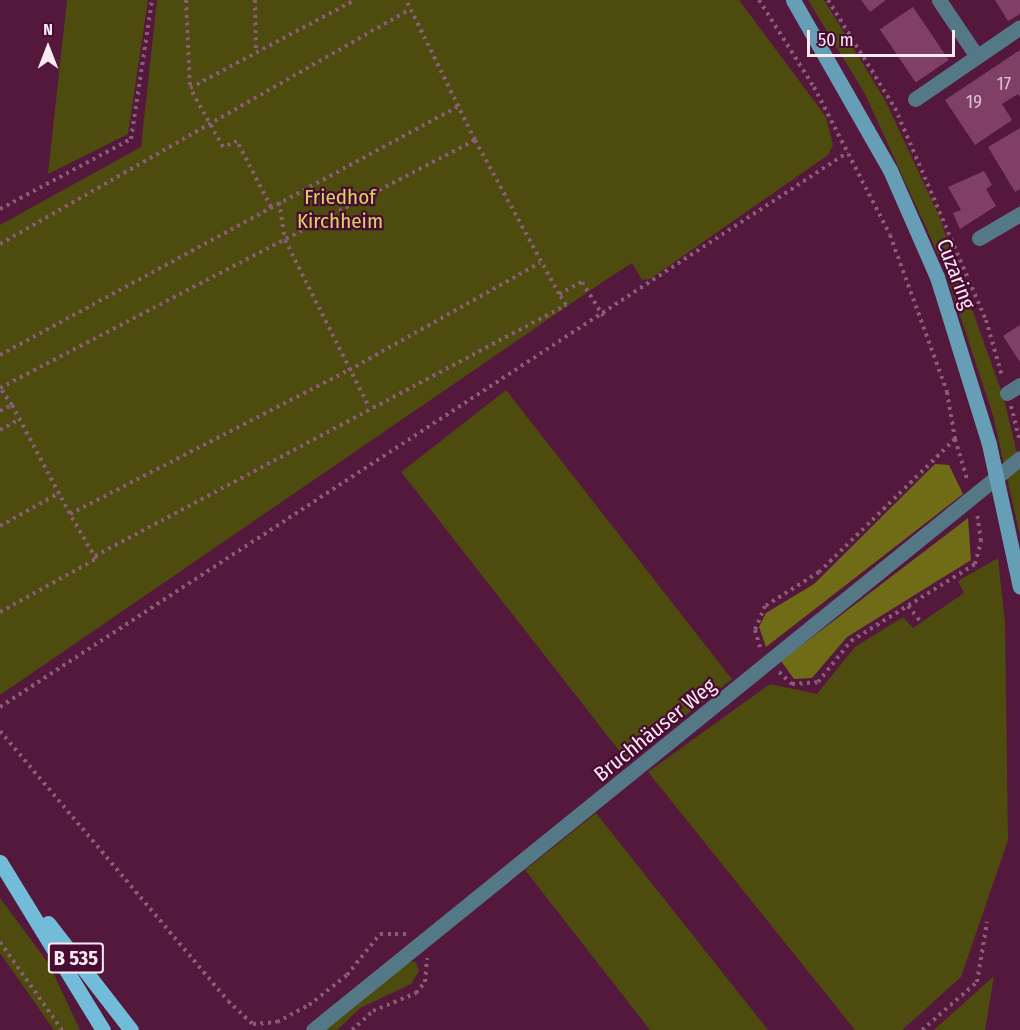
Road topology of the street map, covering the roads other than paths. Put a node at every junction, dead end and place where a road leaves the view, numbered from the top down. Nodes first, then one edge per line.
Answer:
1 (793, 0) edge
2 (939, 0) edge
3 (1020, 27) edge
4 (976, 55) junction
5 (915, 99) dead end
6 (1020, 214) edge
7 (979, 238) dead end
8 (1020, 458) edge
9 (1020, 587) edge
10 (0, 862) edge
11 (18, 887) junction
12 (103, 1030) edge
13 (131, 1030) edge
14 (313, 1030) edge

1 - 9 main road, Cuzaring
2 - 4 street
3 - 4 street
4 - 5 street
6 - 7 street
8 - 14 street, Bruchhäuser Weg
10 - 11 main road, B 535
11 - 12 main road, B 535
11 - 13 main road, B 535

